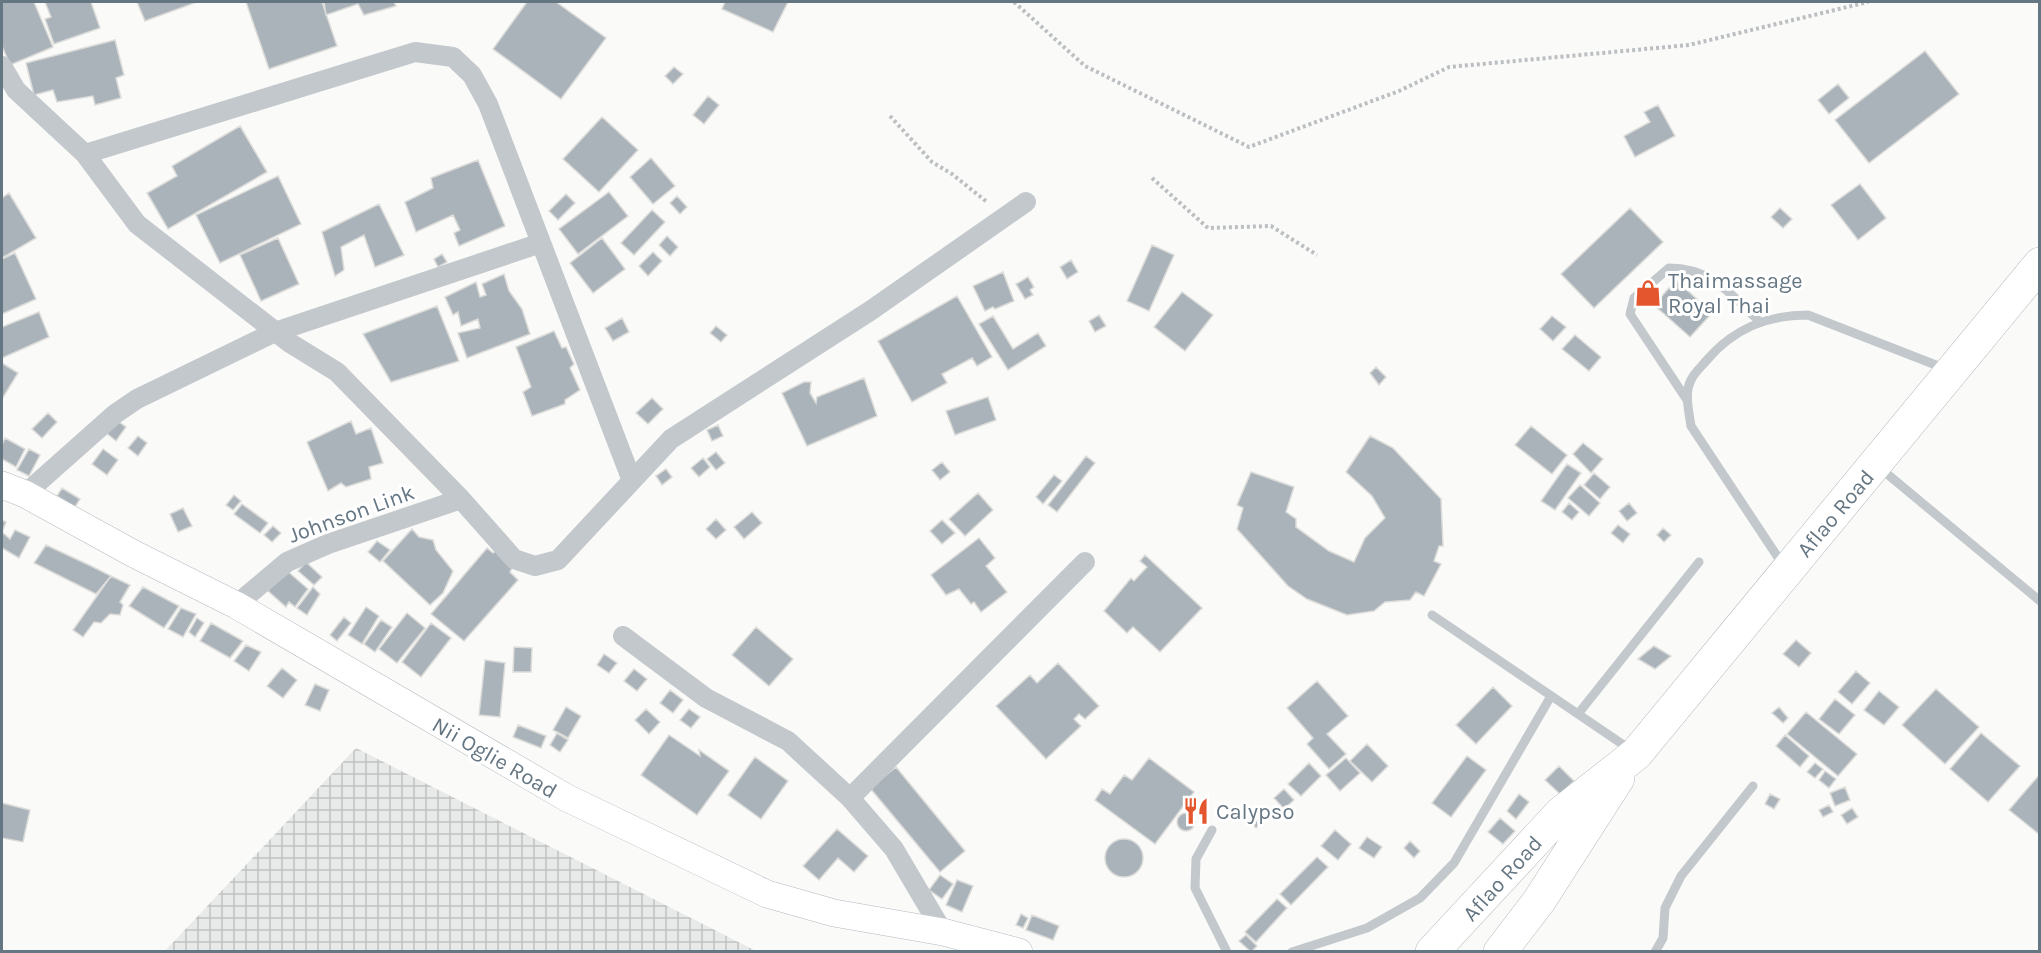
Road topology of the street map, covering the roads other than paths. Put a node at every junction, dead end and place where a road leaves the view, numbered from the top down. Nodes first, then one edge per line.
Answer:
1 (2, 66) edge
2 (85, 154) junction
3 (1026, 202) dead end
4 (542, 243) junction
5 (2040, 264) edge
6 (1760, 322) junction
7 (275, 332) junction
8 (1951, 371) junction
9 (1687, 400) junction
10 (1876, 465) junction
11 (632, 481) junction
12 (13, 489) edge
13 (461, 499) junction
14 (1085, 562) dead end
15 (1698, 562) dead end
16 (1787, 571) junction
17 (2040, 601) edge
18 (236, 605) junction
19 (1432, 615) dead end
20 (623, 636) dead end
21 (1551, 696) junction
22 (1578, 714) junction
23 (1632, 757) junction
24 (1753, 786) dead end
25 (850, 798) junction
26 (1212, 830) dead end
27 (943, 932) junction
28 (1019, 951) edge
29 (1227, 951) edge
30 (1292, 951) edge
31 (1432, 951) edge
32 (1500, 951) edge
33 (1655, 951) edge

1 - 2 street
2 - 4 street
2 - 7 street
3 - 11 street
4 - 7 street
4 - 11 street
5 - 8 highway, Aflao Road
6 - 8 lane
6 - 9 lane
6 - 9 lane
7 - 12 street
7 - 13 street
8 - 10 highway, Aflao Road
9 - 16 lane
10 - 16 highway, Aflao Road
10 - 17 lane
11 - 13 street
12 - 18 street, Nii Oglie Road
13 - 18 street, Johnson Link
14 - 25 street
15 - 22 lane
16 - 23 highway, Aflao Road
18 - 27 street, Nii Oglie Road
19 - 21 lane
20 - 25 street
21 - 22 lane
21 - 30 lane
22 - 23 lane
23 - 31 highway, Aflao Road
23 - 32 highway, Aflao Road
24 - 33 lane
25 - 27 street
26 - 29 lane
27 - 28 street, Nii Oglie Road

